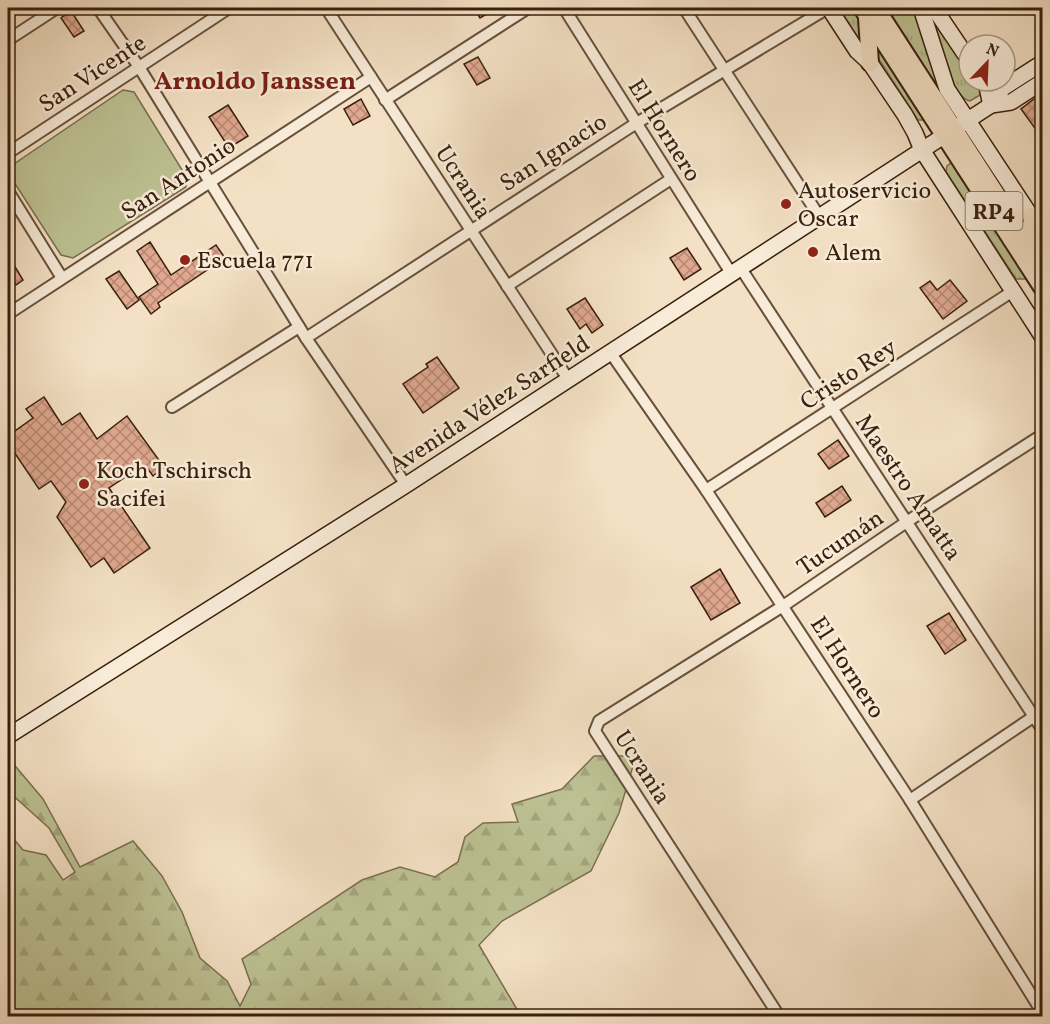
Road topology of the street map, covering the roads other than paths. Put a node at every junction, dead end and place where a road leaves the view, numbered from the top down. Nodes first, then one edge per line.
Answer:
1 (57, 8) edge
2 (98, 8) edge
3 (229, 8) edge
4 (326, 8) edge
5 (528, 8) edge
6 (564, 8) edge
7 (684, 8) edge
8 (829, 8) edge
9 (921, 8) edge
10 (934, 8) edge
11 (868, 10) edge
12 (8, 40) edge
13 (957, 42) edge
14 (870, 63) junction
15 (1042, 63) edge
16 (139, 68) junction
17 (725, 71) junction
18 (371, 77) junction
19 (1042, 82) edge
20 (988, 93) edge
21 (385, 100) junction
22 (991, 105) junction
23 (969, 119) junction
24 (635, 124) junction
25 (950, 132) junction
26 (922, 150) junction
27 (8, 153) edge
28 (671, 179) junction
29 (209, 183) junction
30 (8, 191) edge
31 (819, 216) junction
32 (1031, 216) junction
33 (471, 230) junction
34 (1042, 233) edge
35 (1040, 260) edge
36 (736, 270) junction
37 (62, 278) junction
38 (507, 286) junction
39 (1042, 287) edge
40 (1013, 291) junction
41 (8, 314) edge
42 (299, 327) junction
43 (1042, 336) edge
44 (306, 338) junction
45 (610, 352) junction
46 (568, 379) junction
47 (172, 407) dead end
48 (832, 410) junction
49 (1042, 435) edge
50 (406, 485) junction
51 (706, 490) junction
52 (908, 521) junction
53 (783, 606) junction
54 (1038, 713) edge
55 (1042, 729) edge
56 (8, 736) edge
57 (910, 800) junction
58 (1042, 1012) edge
59 (778, 1017) edge

1 - 12 street
2 - 16 street
3 - 16 street, San Vicente
4 - 18 street, Ucrania
5 - 21 street
6 - 24 street, El Hornero
7 - 17 street
8 - 14 main road
8 - 17 street, San Ignacio
9 - 23 main road
10 - 13 main road
11 - 14 main road
11 - 25 main road, RP4
14 - 26 main road
15 - 22 main road, Avenida Vélez Sarfield
16 - 27 street, San Vicente
16 - 29 street
17 - 24 street, San Ignacio
17 - 31 street
18 - 21 street, Ucrania
18 - 29 street, San Antonio
19 - 22 main road, Avenida Vélez Sarfield
20 - 22 main road
21 - 33 street, Ucrania
22 - 23 main road, Avenida Vélez Sarfield
23 - 25 main road, Avenida Vélez Sarfield
23 - 32 main road
24 - 28 street, El Hornero
24 - 33 street, San Ignacio
25 - 26 main road, Avenida Vélez Sarfield
25 - 35 main road, RP4
25 - 39 main road, RP4
26 - 31 main road, Avenida Vélez Sarfield
26 - 40 main road
28 - 36 street, El Hornero
28 - 38 street
29 - 37 street, San Antonio
29 - 42 street
30 - 37 street
31 - 36 main road, Avenida Vélez Sarfield
32 - 34 main road
32 - 35 main road
33 - 38 street, Ucrania
33 - 44 street, San Ignacio
36 - 45 main road, Avenida Vélez Sarfield
36 - 48 street, Maestro Amatta
37 - 41 street, San Antonio
38 - 46 street, Ucrania
40 - 43 main road
40 - 48 street, Cristo Rey
42 - 44 street
42 - 47 street
44 - 50 street
45 - 46 main road, Avenida Vélez Sarfield
45 - 51 street, El Hornero
46 - 50 main road, Avenida Vélez Sarfield
48 - 51 street, Cristo Rey
48 - 52 street, Maestro Amatta
49 - 52 street, Tucumán
50 - 56 main road, Avenida Vélez Sarfield
51 - 53 street, El Hornero
52 - 53 street, Tucumán
52 - 54 street, Maestro Amatta
53 - 57 street, El Hornero
53 - 59 street, Ucrania
54 - 55 street, Maestro Amatta
54 - 57 street
57 - 58 street, El Hornero

